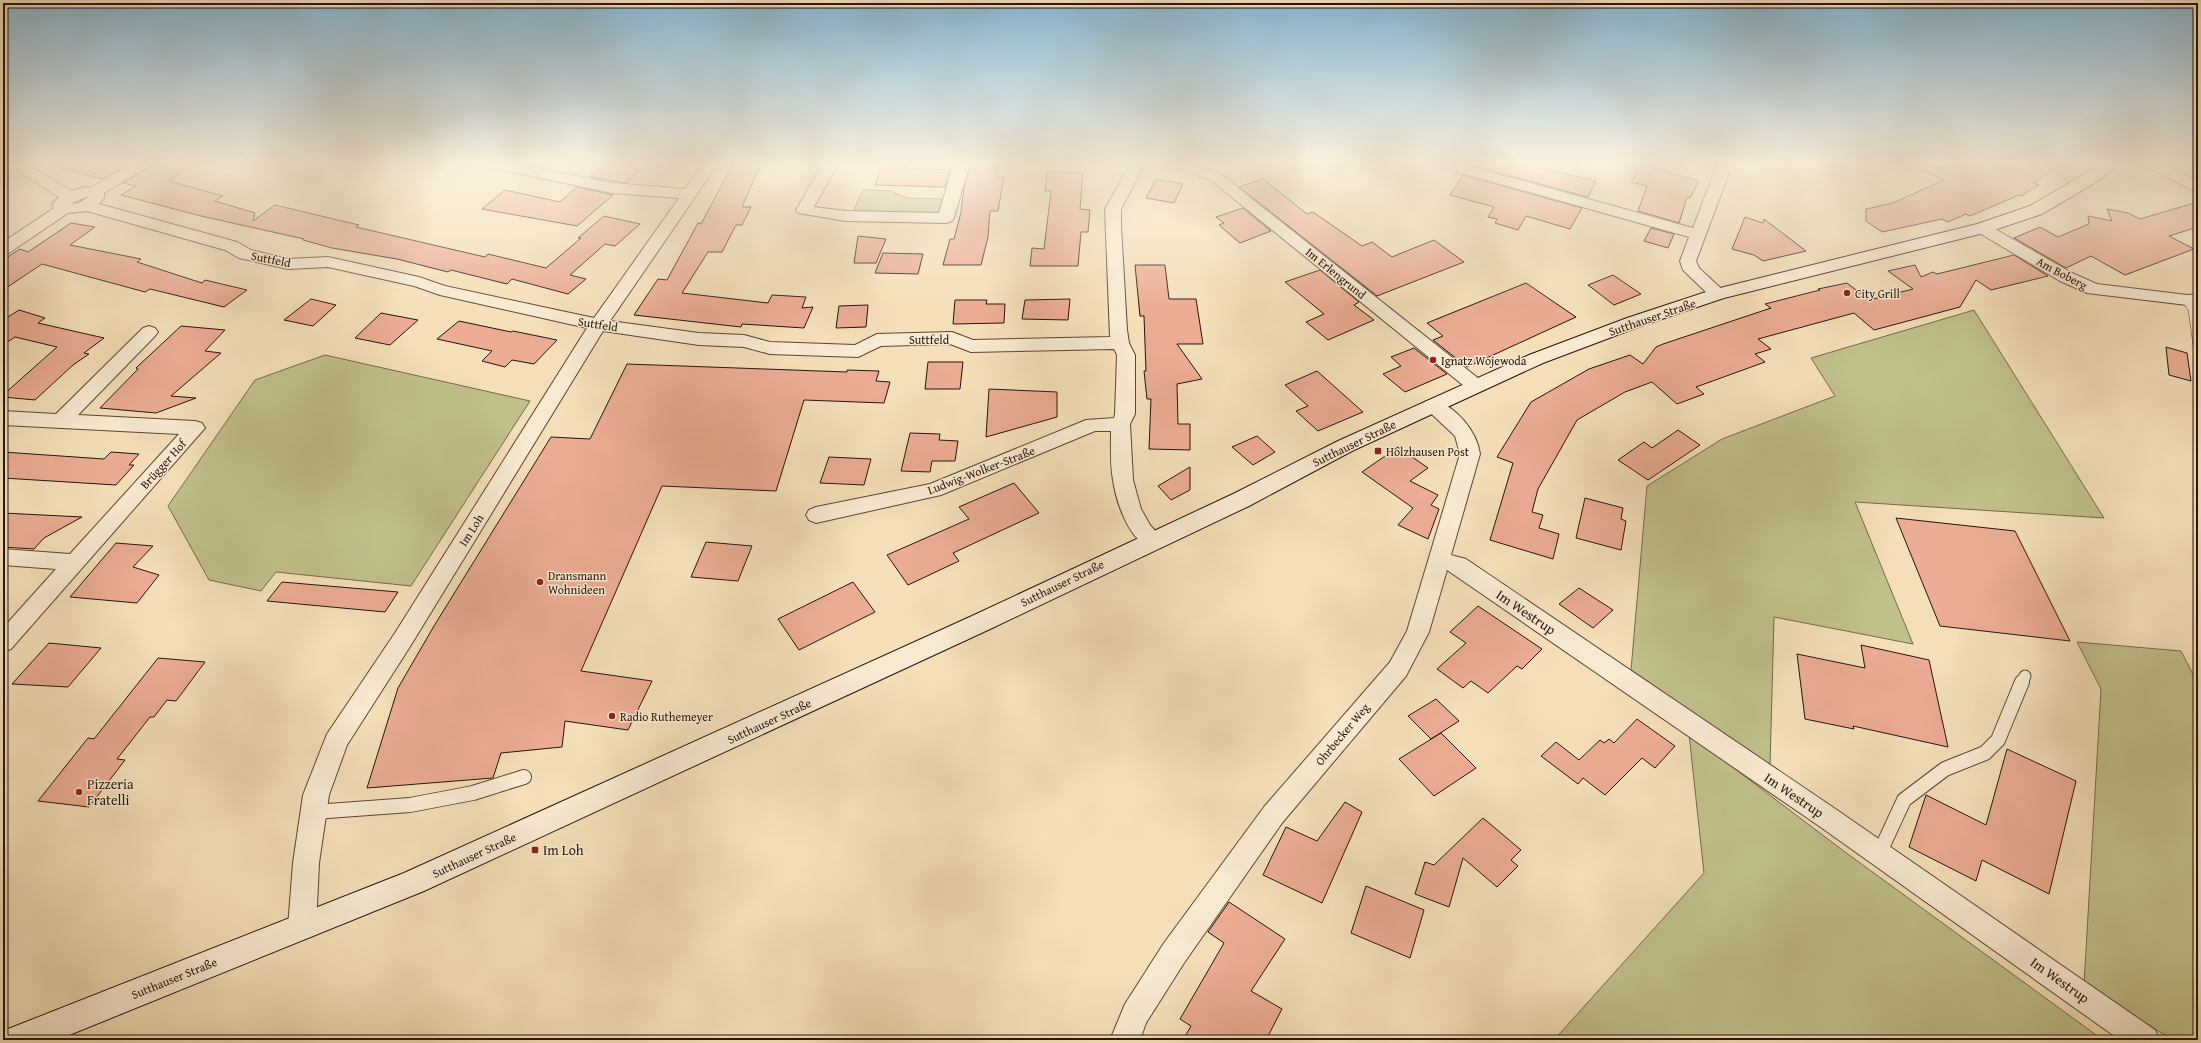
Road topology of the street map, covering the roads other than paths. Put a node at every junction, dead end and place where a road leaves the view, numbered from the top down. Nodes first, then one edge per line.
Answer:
1 (55, 211) edge
2 (125, 211) edge
3 (677, 211) edge
4 (809, 211) edge
5 (948, 211) edge
6 (1113, 211) edge
7 (1258, 211) edge
8 (1613, 211) edge
9 (1706, 211) edge
10 (2034, 211) edge
11 (1982, 228) junction
12 (1697, 234) junction
13 (3, 249) edge
14 (1718, 294) junction
15 (2192, 300) edge
16 (598, 325) junction
17 (149, 332) dead end
18 (1120, 343) junction
19 (2198, 346) edge
20 (1476, 386) junction
21 (1434, 406) junction
22 (3, 418) edge
23 (62, 420) junction
24 (1120, 424) junction
25 (816, 515) dead end
26 (1152, 540) junction
27 (3, 557) edge
28 (1438, 559) junction
29 (73, 562) junction
30 (3, 643) edge
31 (2026, 676) dead end
32 (524, 777) dead end
33 (314, 812) junction
34 (1879, 854) junction
35 (302, 927) junction
36 (19, 1040) edge
37 (1125, 1040) edge
38 (2145, 1040) edge

1 - 13 street
2 - 16 street, Suttfeld
3 - 16 street, Im Loh
4 - 5 street
6 - 18 street
7 - 20 street, Im Erlengrund
8 - 12 street
9 - 12 street
10 - 11 street, Sutthauser Straße
11 - 14 street, Sutthauser Straße
11 - 15 street, Am Boberg
12 - 14 street
14 - 20 street, Sutthauser Straße
15 - 19 lane
16 - 18 street, Suttfeld
16 - 33 street, Im Loh
17 - 23 street
18 - 24 street
20 - 21 street, Sutthauser Straße
21 - 26 street, Sutthauser Straße
21 - 28 street, Ohrbecker Weg
22 - 23 street, Brügger Hof
23 - 29 street, Brügger Hof
24 - 25 street, Ludwig-Wolker-Straße
24 - 26 street
26 - 35 street, Sutthauser Straße
27 - 29 street
28 - 34 street, Im Westrup
28 - 37 street, Ohrbecker Weg
29 - 30 street, Brügger Hof
31 - 34 lane
32 - 33 lane
33 - 35 street, Im Loh
34 - 38 street, Im Westrup
35 - 36 street, Sutthauser Straße

